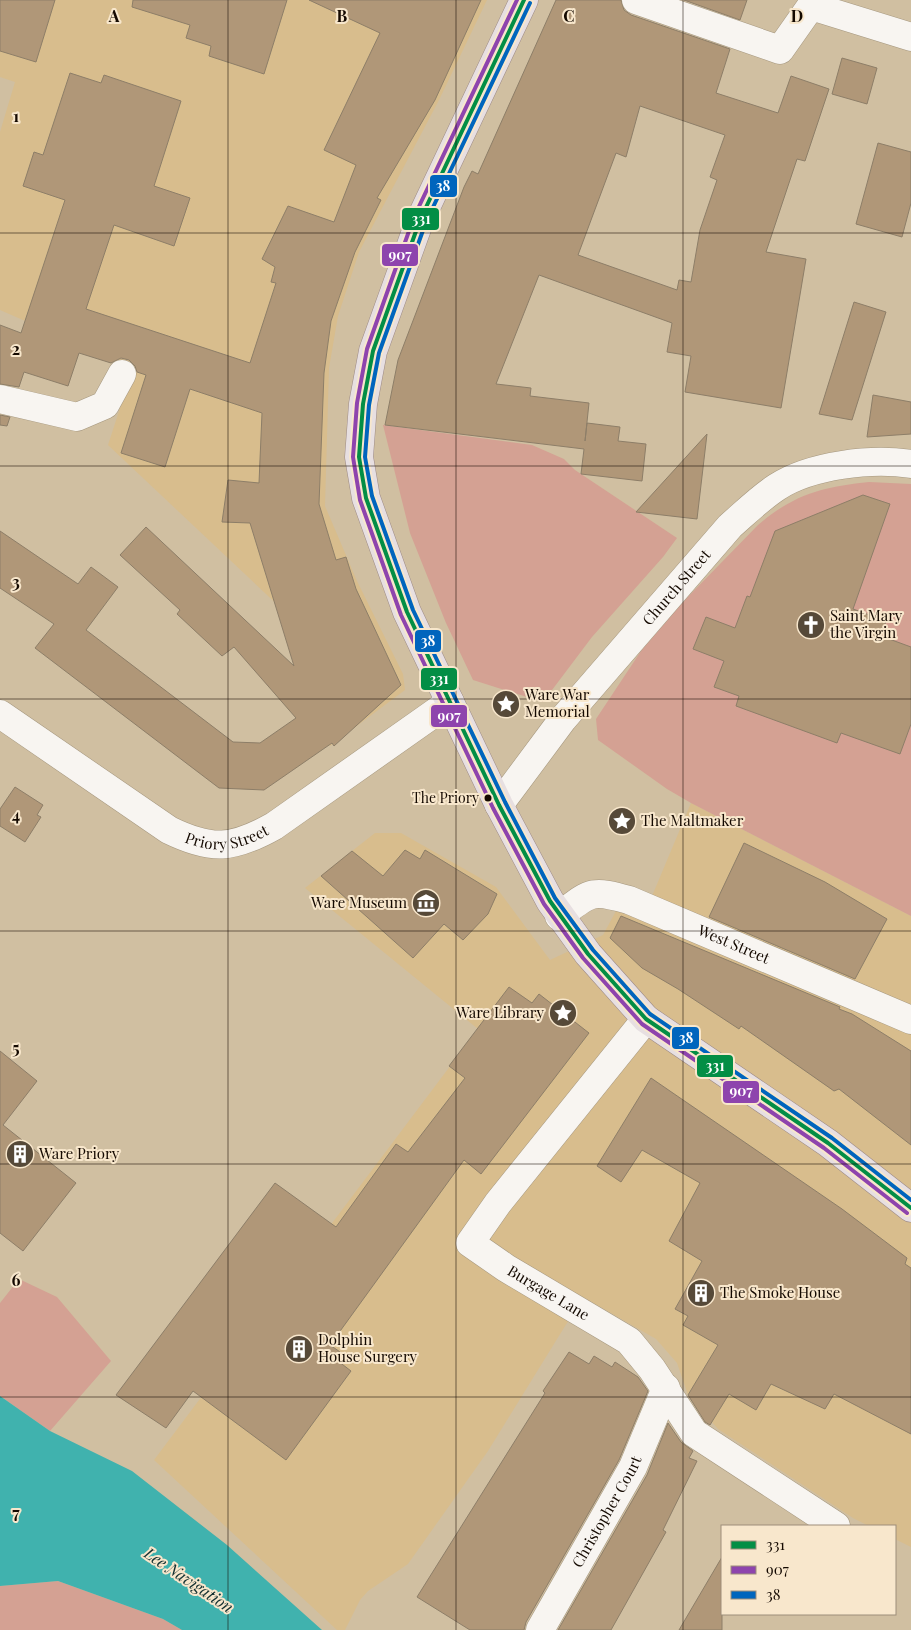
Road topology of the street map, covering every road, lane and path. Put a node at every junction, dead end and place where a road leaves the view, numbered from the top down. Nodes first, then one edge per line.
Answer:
1 (524, 0) edge
2 (636, 0) edge
3 (911, 37) edge
4 (122, 374) dead end
5 (0, 399) edge
6 (911, 464) edge
7 (450, 702) junction
8 (0, 714) edge
9 (499, 805) junction
10 (559, 916) junction
11 (646, 1019) junction
12 (911, 1020) edge
13 (911, 1208) edge
14 (666, 1388) junction
15 (834, 1525) edge
16 (540, 1630) edge

1 - 7 main road
2 - 3 street
4 - 5 street
6 - 9 street, Church Street
7 - 8 street, Priory Street
7 - 9 main road
9 - 10 main road
10 - 11 main road
10 - 12 street, West Street
11 - 13 main road
11 - 14 street, Burgage Lane
14 - 15 street, Burgage Lane
14 - 16 street, Christopher Court

